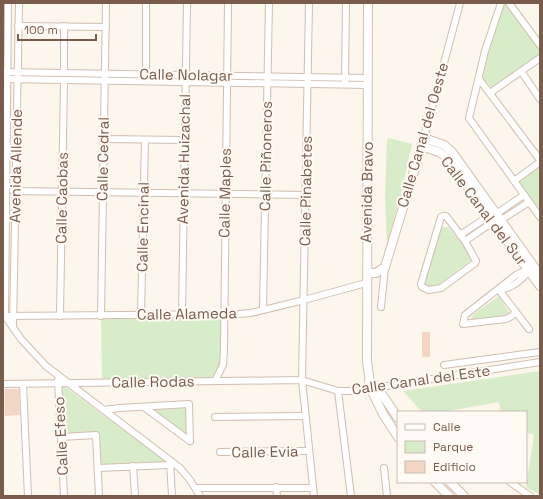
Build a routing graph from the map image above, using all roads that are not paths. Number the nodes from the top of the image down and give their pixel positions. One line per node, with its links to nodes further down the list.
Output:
1 (8, 3): 20 (street, Avenida Allende)
2 (19, 3): 14 (street, Avenida Allende)
3 (106, 3): 16 (street, Calle Cedral)
4 (146, 3): 24 (street)
5 (187, 3): 25 (street, Avenida Huizachal)
6 (228, 3): 26 (street, Calle Maples)
7 (269, 3): 27 (street, Calle Piñoneros)
8 (309, 3): 28 (street, Calle Pinabetes)
9 (346, 3): 29 (street)
10 (368, 3): 35 (main road, Avenida Bravo)
11 (460, 3): 46 (street, Calle Canal del Oeste)
12 (501, 3): 30 (street)
13 (509, 3): 17 (street)
14 (18, 26): 15 (street); 21 (street, Avenida Allende)
15 (64, 26): 16 (street); 22 (street)
16 (106, 27): 23 (street, Calle Cedral)
17 (540, 44)
18 (540, 58): 19 (street)
19 (521, 71): 41 (street); 42 (street)
20 (5, 72): 21 (street, Calle Nolagar); 31 (street, Avenida Allende)
21 (18, 72): 22 (street, Calle Nolagar); 32 (street, Avenida Allende)
22 (64, 73): 23 (street, Calle Nolagar)
23 (105, 74): 24 (street, Calle Nolagar); 34 (street, Calle Cedral)
24 (146, 74): 25 (street, Calle Nolagar)
25 (186, 75): 26 (street, Calle Nolagar); 36 (street, Avenida Huizachal)
26 (227, 76): 27 (street, Calle Nolagar); 37 (street, Calle Maples)
27 (267, 76): 28 (street, Calle Nolagar); 38 (street, Calle Piñoneros)
28 (308, 77): 29 (street, Calle Nolagar); 39 (street, Calle Pinabetes)
29 (345, 77): 35 (street, Calle Nolagar); 40 (street)
30 (479, 78): 41 (street); 48 (street)
31 (5, 79): 32 (street, Calle Nolagar); 49 (street, Avenida Allende)
32 (18, 79): 33 (street, Calle Nolagar); 50 (street, Avenida Allende)
33 (64, 80): 34 (street, Calle Nolagar); 51 (street, Calle Caobas)
34 (105, 81): 36 (street, Calle Nolagar); 43 (street, Calle Cedral)
35 (368, 81): 40 (street, Calle Nolagar); 66 (main road, Avenida Bravo)
36 (185, 82): 37 (street, Calle Nolagar); 45 (street, Avenida Huizachal)
37 (227, 83): 38 (street, Calle Nolagar); 55 (street, Calle Maples)
38 (267, 83): 39 (street, Calle Nolagar); 56 (street, Calle Piñoneros)
39 (308, 84): 40 (street, Calle Nolagar); 57 (street, Calle Pinabetes)
40 (345, 85)
41 (490, 93): 47 (street)
42 (540, 99)
43 (104, 139): 44 (street); 52 (street, Calle Cedral)
44 (145, 140): 45 (street); 53 (street, Calle Encinal)
45 (184, 140): 54 (street, Avenida Huizachal)
46 (423, 142): 61 (main road, Calle Canal del Sur); 64 (main road, Calle Canal del Oeste)
47 (540, 161): 48 (street)
48 (514, 181): 58 (street)
49 (6, 190): 50 (street); 78 (street, Avenida Allende)
50 (16, 191): 51 (street); 79 (street, Avenida Allende)
51 (62, 191): 52 (street); 80 (street, Calle Caobas)
52 (103, 192): 53 (street); 81 (street, Calle Cedral)
53 (144, 192): 54 (street); 76 (street, Calle Encinal)
54 (184, 193): 55 (street); 77 (street, Avenida Huizachal)
55 (225, 194): 56 (street); 75 (street, Calle Maples)
56 (265, 194): 57 (street); 73 (street, Calle Piñoneros)
57 (306, 195): 71 (street, Calle Pinabetes)
58 (524, 195): 59 (street); 61 (street)
59 (530, 202): 60 (street); 61 (street)
60 (540, 217)
61 (495, 218): 62 (street); 63 (street); 65 (main road, Calle Canal del Sur)
62 (460, 235): 63 (street); 63 (street)
63 (465, 241)
64 (385, 267): 66 (main road); 72 (street, Calle Canal del Oeste)
65 (531, 269): 67 (main road, Calle Canal del Sur); 69 (main road, Calle Canal del Sur); 70 (street)
66 (367, 272): 68 (main road, Avenida Bravo)
67 (540, 275)
68 (366, 283): 71 (street, Calle Alameda); 94 (main road, Avenida Bravo)
69 (540, 286)
70 (499, 290): 74 (street); 74 (street)
71 (304, 300): 73 (street, Calle Alameda); 88 (street, Calle Pinabetes)
72 (381, 306)
73 (263, 310): 75 (street, Calle Alameda)
74 (516, 312): 83 (street)
75 (223, 314): 77 (street, Calle Alameda); 89 (street, Calle Maples)
76 (141, 315): 77 (street, Calle Alameda); 81 (street, Calle Alameda)
77 (182, 315)
78 (4, 316): 79 (street, Calle Alameda); 82 (street)
79 (14, 316): 80 (street, Calle Alameda); 82 (street, Avenida Allende)
80 (60, 316): 81 (street, Calle Alameda)
81 (101, 316)
82 (13, 328): 87 (street)
83 (529, 329)
84 (540, 352): 86 (street, Calle Canal del Este)
85 (540, 362): 94 (street, Calle Canal del Este)
86 (444, 365)
87 (58, 376): 92 (street, Calle Efeso); 93 (street)
88 (302, 380): 89 (street, Calle Rodas); 95 (street, Calle Canal del Este); 98 (street, Calle Pinabetes)
89 (216, 381): 93 (street, Calle Rodas)
90 (3, 384): 91 (street, Calle Rodas)
91 (23, 384): 92 (street, Calle Rodas); 115 (street)
92 (58, 384): 93 (street, Calle Rodas); 102 (street, Calle Efeso)
93 (69, 384): 97 (street)
94 (372, 386): 95 (street, Calle Canal del Este); 100 (main road, Avenida Bravo); 101 (main road, Avenida Bravo)
95 (338, 391): 123 (street)
96 (144, 407): 96 (street); 97 (street)
97 (104, 410): 105 (street)
98 (305, 416): 99 (street); 103 (street, Calle Pinabetes)
99 (215, 417)
100 (397, 417)
101 (397, 435)
102 (61, 437): 107 (street); 116 (street, Calle Efeso)
103 (309, 451): 104 (street, Calle Evia); 114 (street, Calle Pinabetes)
104 (220, 452)
105 (170, 463): 106 (street); 113 (street); 119 (street)
106 (133, 466): 107 (street); 118 (street)
107 (98, 468): 117 (street)
108 (384, 468): 124 (street)
109 (436, 483): 125 (main road)
110 (451, 483): 126 (main road)
111 (511, 483): 127 (street)
112 (276, 487): 113 (street); 114 (street); 121 (street)
113 (196, 488): 120 (street)
114 (313, 488): 122 (street, Calle Pinabetes)
115 (28, 496)
116 (64, 496)
117 (99, 496)
118 (135, 496)
119 (172, 496)
120 (200, 496)
121 (277, 496)
122 (314, 496)
123 (351, 496)
124 (387, 496)
125 (448, 496)
126 (464, 496)
127 (530, 496)

